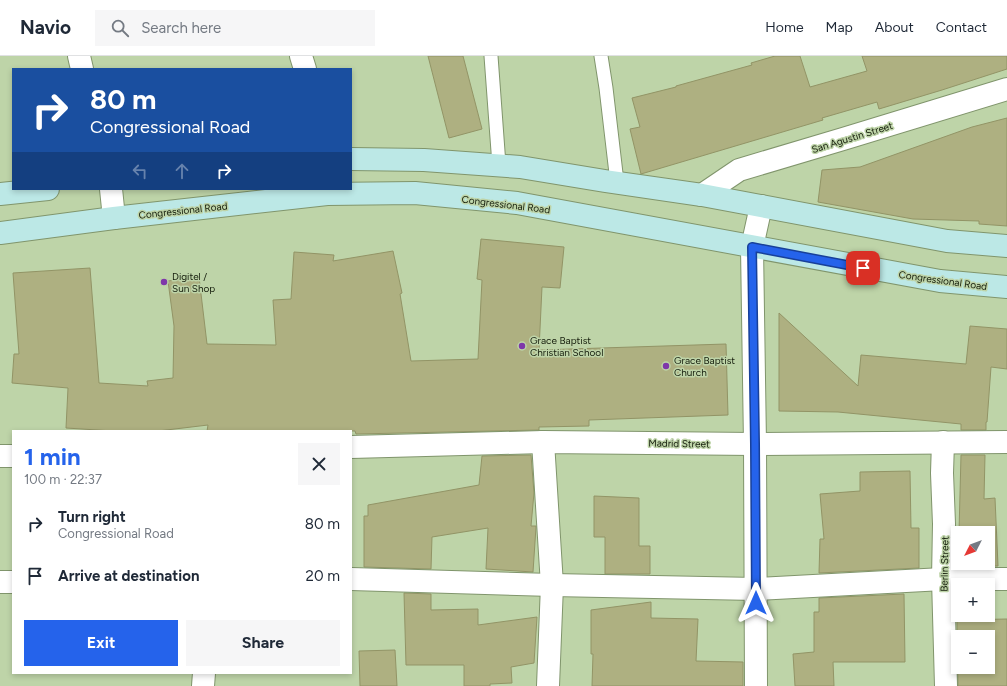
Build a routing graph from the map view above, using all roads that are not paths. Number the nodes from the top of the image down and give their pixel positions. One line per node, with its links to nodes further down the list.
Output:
1 (79, 56): 5 (street)
2 (302, 56): 6 (street)
3 (491, 56): 9 (lane)
4 (601, 56): 10 (lane)
5 (82, 68)
6 (305, 68)
7 (1007, 89): 14 (street, San Agustin Street)
8 (352, 159): 9 (main road)
9 (499, 165): 10 (main road)
10 (618, 182): 14 (main road)
11 (38, 190): 13 (main road)
12 (110, 190): 16 (street)
13 (0, 194)
14 (702, 195): 15 (main road)
15 (761, 206): 18 (main road); 19 (street)
16 (114, 218): 17 (main road, Congressional Road); 19 (main road, Congressional Road)
17 (0, 233)
18 (1007, 246)
19 (752, 247): 20 (main road, Congressional Road); 24 (street)
20 (1007, 288)
21 (543, 442): 24 (street, Madrid Street); 25 (street, Madrid Street); 33 (street)
22 (943, 442): 23 (street, Madrid Street); 24 (street, Madrid Street); 29 (street, Berlin Street)
23 (1007, 442)
24 (755, 444): 34 (street)
25 (352, 447)
26 (0, 456): 27 (street)
27 (12, 456)
28 (352, 579): 33 (street)
29 (943, 579): 30 (street); 34 (street); 39 (street, Berlin Street)
30 (1007, 579)
31 (0, 582): 32 (street)
32 (12, 582)
33 (552, 585): 34 (street); 37 (street)
34 (756, 589): 38 (street)
35 (204, 674): 36 (street)
36 (203, 686)
37 (548, 686)
38 (756, 686)
39 (946, 686)

